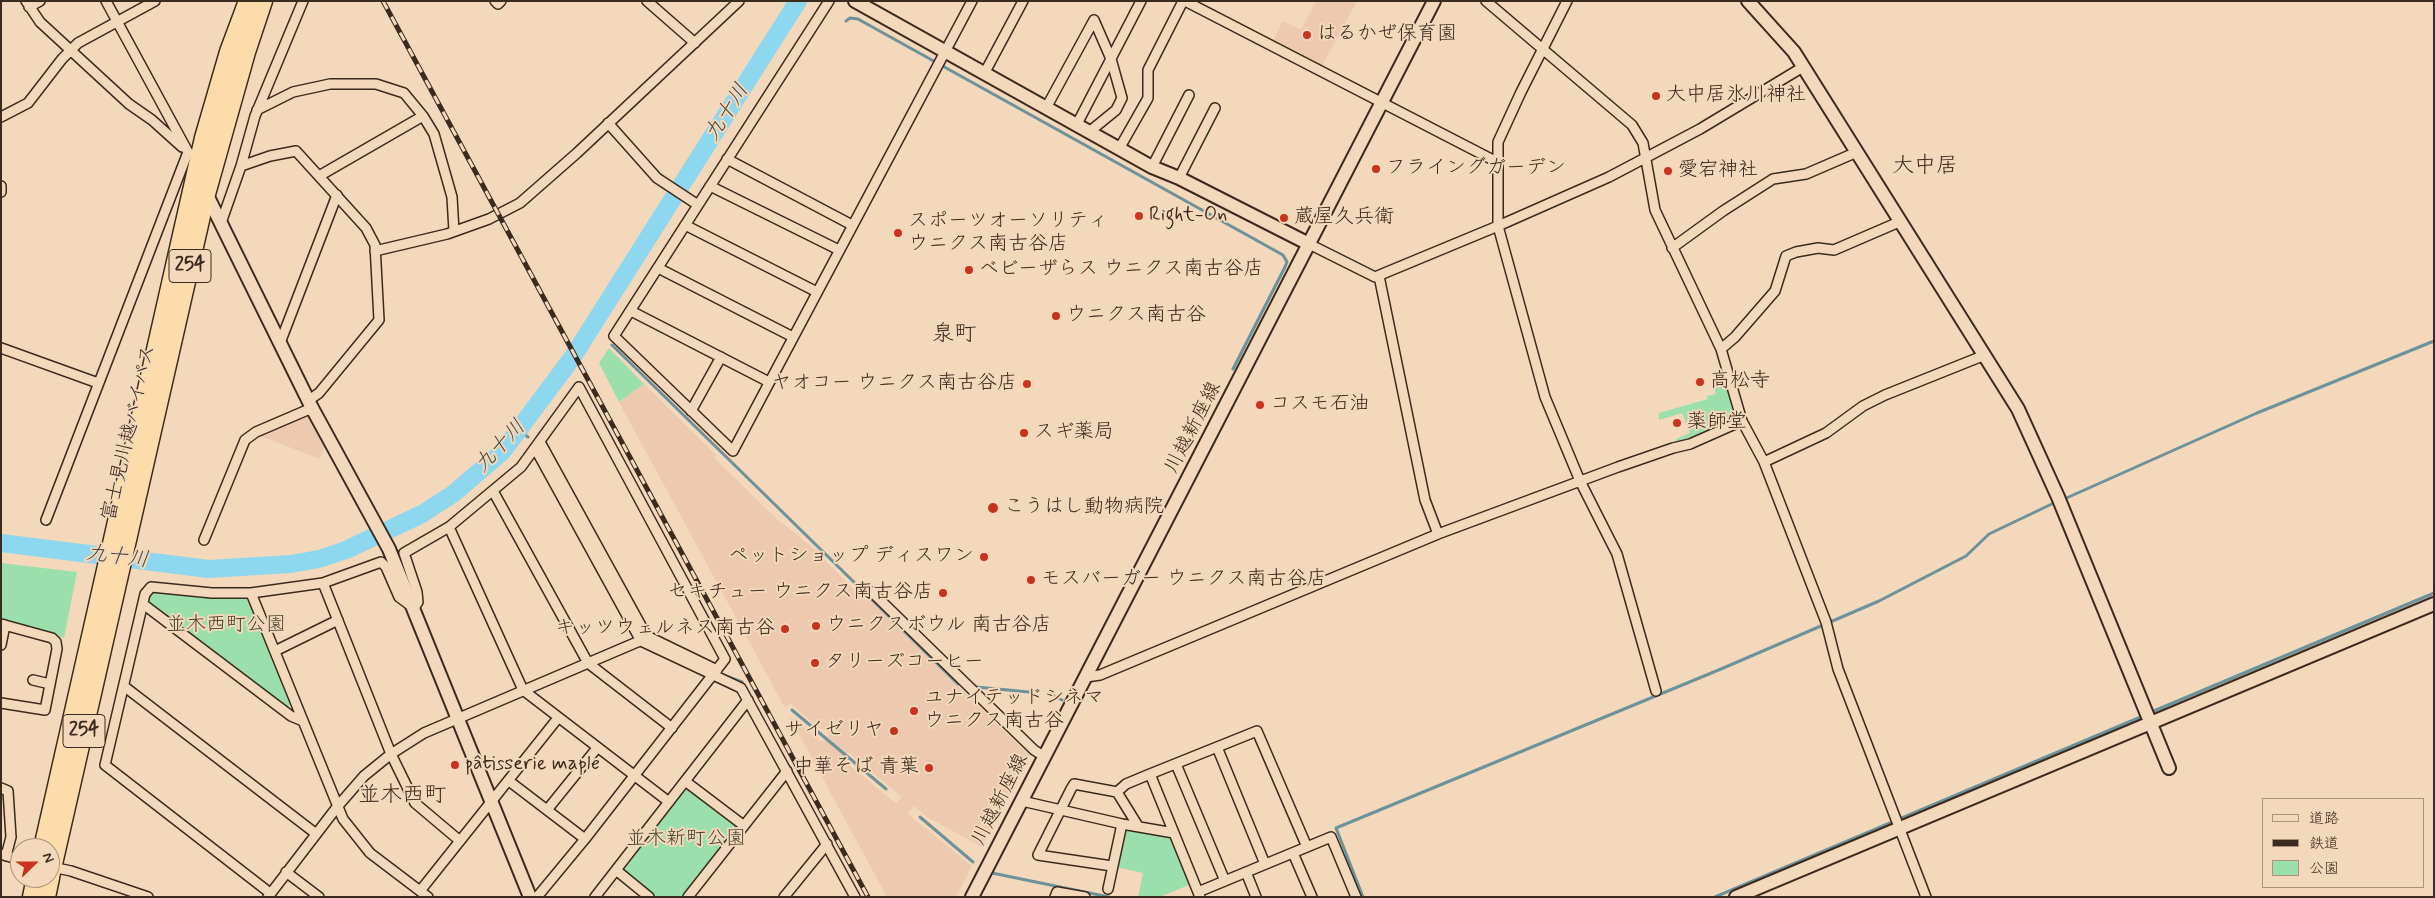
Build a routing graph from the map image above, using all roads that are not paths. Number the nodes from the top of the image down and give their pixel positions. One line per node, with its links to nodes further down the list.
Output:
1 (40, 1): 21 (street)
2 (106, 1): 22 (street)
3 (154, 1): 22 (street)
4 (248, 1): 48 (highway, 富士見川越バイパス / 254)
5 (262, 1): 54 (highway, 富士見川越バイパス / 254)
6 (303, 1): 34 (street)
7 (495, 1): 8 (street)
8 (501, 1)
9 (647, 1): 23 (street)
10 (739, 1): 23 (street)
11 (829, 1): 44 (street)
12 (855, 1): 26 (street)
13 (972, 1): 26 (street)
14 (1023, 1): 29 (street)
15 (1141, 1): 27 (street)
16 (1184, 1): 31 (street); 40 (street)
17 (1434, 1): 31 (street, 川越新座線)
18 (1486, 1): 24 (street)
19 (1568, 1): 24 (street)
20 (1748, 1): 28 (street)
21 (27, 4): 25 (street)
22 (116, 22): 25 (street); 41 (street)
23 (695, 43): 37 (street)
24 (1544, 48): 43 (street); 45 (street)
25 (71, 50): 36 (street); 41 (street)
26 (944, 51): 29 (street); 60 (street)
27 (1111, 59): 32 (street); 38 (street); 39 (street)
28 (1803, 67): 42 (street); 43 (street)
29 (984, 74): 32 (street)
30 (1189, 95): 47 (street)
31 (1381, 103): 45 (street); 63 (street, 川越新座線)
32 (1046, 108): 38 (street)
33 (1215, 108): 50 (street)
34 (257, 110): 35 (street); 46 (street)
35 (423, 116): 49 (street); 62 (street)
36 (1, 117)
37 (608, 123): 56 (street); 62 (street)
38 (1076, 126): 39 (street)
39 (1089, 132): 40 (street)
40 (1119, 149): 47 (street)
41 (188, 152): 48 (street); 78 (street)
42 (1857, 152): 57 (street); 64 (street)
43 (1644, 156): 61 (street); 64 (street)
44 (728, 159): 52 (street); 60 (street)
45 (1497, 162): 61 (street)
46 (241, 166): 49 (street); 58 (street)
47 (1152, 167): 50 (street)
48 (197, 173): 54 (street); 88 (highway, 富士見川越バイパス / 254)
49 (319, 176): 55 (street)
50 (1179, 178): 63 (street)
51 (1, 186): 53 (street)
52 (710, 186): 56 (street); 65 (street)
53 (1, 192)
54 (206, 194): 58 (street); 88 (highway, 富士見川越バイパス / 254)
55 (336, 195): 66 (street); 72 (street)
56 (698, 205): 59 (street)
57 (1900, 222): 74 (street); 75 (street)
58 (221, 223): 72 (street)
59 (685, 225): 67 (street); 69 (street)
60 (852, 225): 65 (street)
61 (1498, 226): 68 (street); 84 (street)
62 (454, 231): 66 (street)
63 (1309, 244): 68 (street); 105 (street, 川越新座線)
64 (1672, 248): 74 (street)
65 (839, 250): 69 (street)
66 (376, 251): 79 (street)
67 (658, 268): 70 (street); 71 (street)
68 (1379, 276): 89 (street)
69 (817, 292): 71 (street)
70 (631, 311): 76 (street); 80 (street)
71 (793, 336): 77 (street)
72 (280, 342): 79 (street)
73 (1, 348): 78 (street)
74 (1721, 349): 81 (street)
75 (1986, 355): 83 (street); 116 (street)
76 (720, 357): 77 (street); 80 (street)
77 (769, 382): 80 (street)
78 (98, 384): 86 (street)
79 (311, 404): 90 (street); 97 (street)
80 (691, 411)
81 (1742, 421): 83 (street); 84 (street)
82 (537, 445): 85 (street); 100 (street); 104 (street)
83 (1764, 462): 140 (street)
84 (1580, 481): 89 (street); 110 (street)
85 (493, 491): 87 (street); 103 (street)
86 (46, 520)
87 (449, 527): 97 (street); 109 (street)
88 (122, 534): 91 (highway, 富士見川越バイパス / 254)
89 (1438, 534): 105 (street)
90 (204, 540)
91 (111, 583): 143 (highway, 富士見川越バイパス / 254); 144 (highway, 富士見川越バイパス / 254)
92 (323, 583): 94 (street); 97 (street); 98 (street)
93 (872, 592): 121 (street)
94 (251, 593): 95 (street); 102 (street)
95 (144, 604): 108 (street); 115 (street)
96 (2434, 604): 116 (street)
97 (414, 608): 114 (street)
98 (338, 620): 102 (street); 120 (street)
99 (3, 625): 101 (street); 107 (street)
100 (645, 639): 103 (street); 104 (street)
101 (1, 645)
102 (275, 651): 115 (street)
103 (588, 663): 109 (street); 117 (street)
104 (715, 673): 111 (street); 117 (street)
105 (1086, 677): 121 (street, 川越新座線)
106 (33, 680): 107 (street)
107 (50, 684): 112 (street)
108 (125, 687): 142 (street); 161 (street)
109 (523, 690): 113 (street); 114 (street)
110 (1656, 691)
111 (748, 700): 124 (street); 128 (street)
112 (1, 703)
113 (558, 718): 119 (street); 127 (street)
114 (458, 719): 120 (street); 131 (street)
115 (303, 721): 134 (street)
116 (2152, 722): 123 (street); 140 (street)
117 (672, 728): 126 (street)
118 (1218, 747): 122 (street); 148 (street); 151 (street)
119 (597, 748): 126 (street); 135 (street)
120 (391, 754): 134 (street); 146 (street)
121 (1045, 757): 132 (street, 川越新座線)
122 (1176, 764): 125 (street); 157 (street)
123 (2170, 768)
124 (787, 771): 138 (street); 147 (street)
125 (1150, 774): 130 (street); 141 (street)
126 (635, 776): 133 (street); 145 (street)
127 (509, 781): 131 (street); 135 (street)
128 (686, 781): 133 (street); 138 (street)
129 (1, 788): 150 (street)
130 (1118, 792): 136 (street); 139 (street)
131 (491, 801): 146 (street); 165 (street)
132 (1022, 801): 136 (street); 171 (street, 川越新座線)
133 (668, 802): 153 (street)
134 (337, 807): 142 (street); 159 (street)
135 (547, 810): 145 (street)
136 (1060, 810): 137 (street); 152 (street)
137 (1122, 824): 139 (street); 152 (street)
138 (743, 825): 169 (street)
139 (1138, 826): 141 (street)
140 (1900, 829): 177 (street); 178 (street)
141 (1174, 832): 160 (street)
142 (315, 833): 154 (street)
143 (46, 838)
144 (58, 838)
145 (585, 839): 166 (street)
146 (460, 841): 159 (street)
147 (827, 844): 162 (street); 170 (street)
148 (1308, 847): 149 (street); 176 (street)
149 (1293, 853): 151 (street); 175 (street)
150 (4, 855)
151 (1265, 864): 155 (street)
152 (1112, 866): 158 (street)
153 (616, 870): 167 (street); 168 (street)
154 (286, 872): 161 (street); 164 (street)
155 (1246, 872): 157 (street); 174 (street)
156 (60, 873): 163 (street)
157 (1225, 881): 160 (street)
158 (1108, 889)
159 (424, 894)
160 (1199, 894)
161 (269, 895)
162 (788, 895)
163 (148, 897)
164 (319, 897)
165 (530, 897)
166 (537, 897)
167 (595, 897)
168 (649, 897)
169 (688, 897)
170 (855, 897)
171 (972, 897)
172 (1055, 897): 173 (street)
173 (1085, 897)
174 (1256, 897)
175 (1312, 897)
176 (1356, 897)
177 (1736, 897)
178 (1926, 897)

